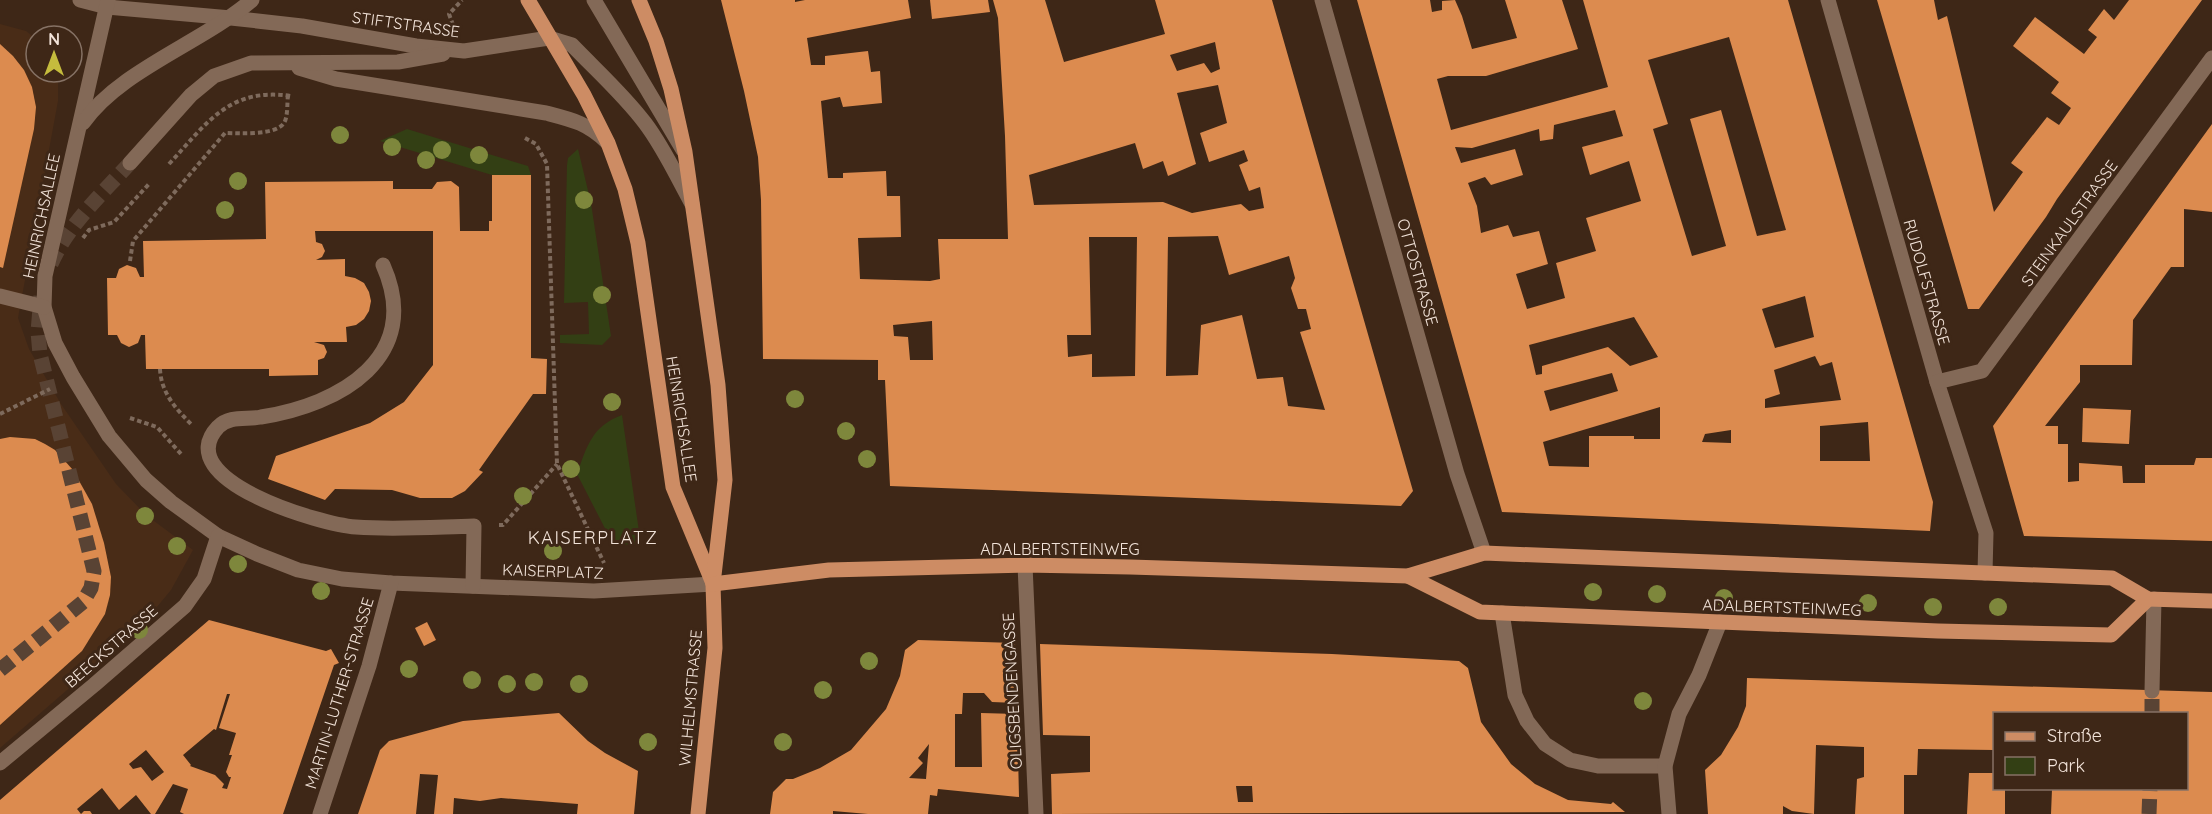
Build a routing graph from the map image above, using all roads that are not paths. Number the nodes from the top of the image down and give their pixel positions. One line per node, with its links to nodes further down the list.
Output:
1 (80, 0): 8 (street, STIFTSTRASSE)
2 (252, 0): 9 (street, HEINRICHSALLEE)
3 (528, 0): 10 (main road, HEINRICHSALLEE)
4 (594, 0): 16 (street, HEINRICHSALLEE)
5 (639, 0): 16 (main road, HEINRICHSALLEE)
6 (1322, 0): 24 (street, OTTOSTRASSE)
7 (1828, 0): 22 (street, RUDOLFSTRASSE)
8 (108, 4): 9 (street, STIFTSTRASSE); 14 (street, HEINRICHSALLEE)
9 (231, 18): 11 (street, STIFTSTRASSE); 14 (street, HEINRICHSALLEE)
10 (549, 38): 11 (street, STIFTSTRASSE); 15 (main road, HEINRICHSALLEE); 18 (street, HEINRICHSALLEE)
11 (464, 51): 13 (street)
12 (2212, 58): 22 (street, STEINKAULSTRASSE)
13 (285, 64): 15 (street); 17 (street)
14 (76, 133): 21 (street, HEINRICHSALLEE)
15 (608, 143): 29 (main road, HEINRICHSALLEE)
16 (685, 152): 18 (main road, HEINRICHSALLEE)
17 (130, 163)
18 (693, 208): 29 (main road, HEINRICHSALLEE)
19 (383, 266): 30 (street)
20 (0, 296): 21 (street)
21 (44, 307): 23 (street, HEINRICHSALLEE)
22 (1937, 382): 26 (street, RUDOLFSTRASSE)
23 (218, 536): 28 (street, KAISERPLATZ); 36 (street, BEECKSTRASSE)
24 (1484, 553): 26 (main road, ADALBERTSTEINWEG); 27 (main road, ADALBERTSTEINWEG)
25 (1024, 565): 27 (main road, ADALBERTSTEINWEG); 29 (main road, ADALBERTSTEINWEG); 40 (street, OLIGSBENDENGASSE)
26 (1985, 573): 31 (main road, ADALBERTSTEINWEG)
27 (1408, 576): 33 (main road, ADALBERTSTEINWEG)
28 (391, 583): 30 (street, KAISERPLATZ); 38 (street, MARTIN-LUTHER-STRASSE)
29 (713, 584): 30 (street, KAISERPLATZ); 39 (main road, WILHELMSTRASSE)
30 (473, 586)
31 (2151, 599): 32 (main road, ADALBERTSTEINWEG); 34 (main road, ADALBERTSTEINWEG); 35 (street)
32 (2212, 601)
33 (1502, 614): 34 (main road, ADALBERTSTEINWEG); 37 (street)
34 (1720, 622): 37 (street)
35 (2152, 691)
36 (0, 764)
37 (1665, 766): 41 (street)
38 (320, 814)
39 (698, 814)
40 (1036, 814)
41 (1669, 814)

